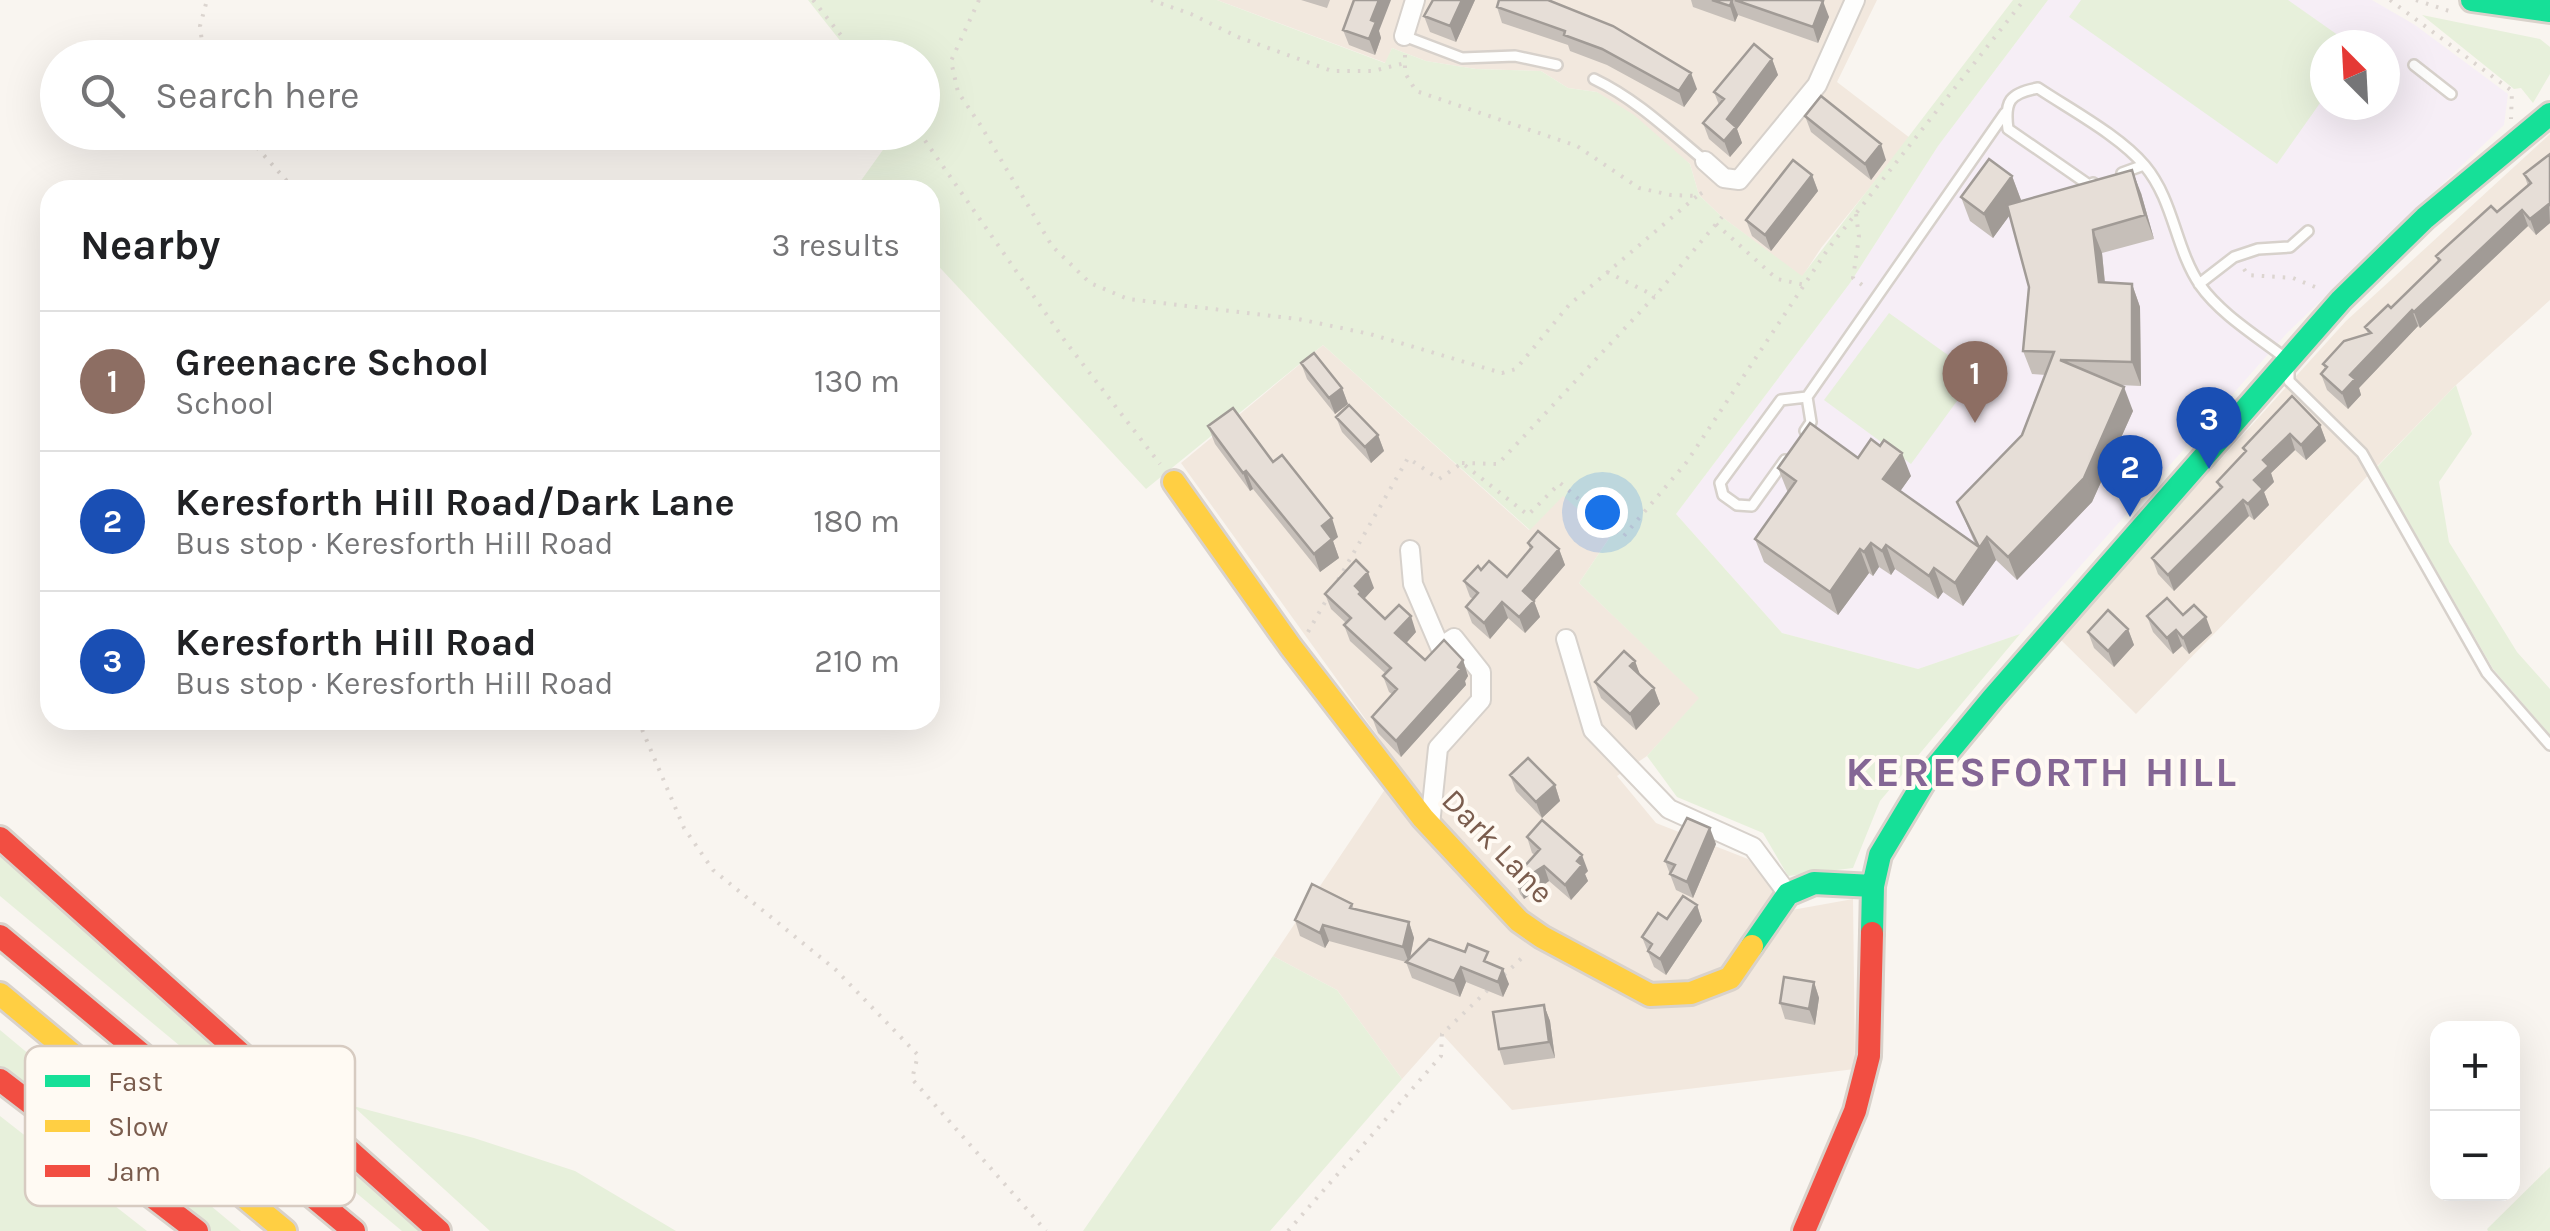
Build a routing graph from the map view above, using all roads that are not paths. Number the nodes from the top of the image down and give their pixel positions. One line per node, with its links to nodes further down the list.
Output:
1 (1415, 0): 5 (street)
2 (2472, 0): 4 (main road)
3 (1853, 1): 12 (street)
4 (2550, 12)
5 (1404, 36): 6 (lane)
6 (1557, 65)
7 (2414, 65): 9 (lane)
8 (1594, 78): 12 (lane)
9 (2451, 94)
10 (2006, 113): 13 (lane); 13 (lane); 17 (lane)
11 (2550, 114): 16 (main road)
12 (1705, 161)
13 (2144, 165): 15 (lane)
14 (2308, 231): 15 (lane)
15 (2199, 284): 16 (lane)
16 (2289, 361): 23 (lane); 26 (main road)
17 (1807, 397): 18 (lane); 19 (lane)
18 (1802, 436)
19 (1792, 450)
20 (1174, 482): 24 (main road, Dark Lane)
21 (1410, 550): 24 (street)
22 (1566, 639): 27 (street)
23 (2550, 745)
24 (1430, 826): 27 (main road, Dark Lane)
25 (0, 838): 32 (main road)
26 (1872, 886): 27 (main road); 43 (main road)
27 (1788, 894)
28 (0, 936): 31 (main road)
29 (0, 994): 30 (main road)
30 (63, 1046)
31 (132, 1046)
32 (232, 1046)
33 (0, 1080): 34 (main road)
34 (25, 1099)
35 (355, 1156): 42 (main road)
36 (164, 1206): 39 (main road)
37 (256, 1206): 40 (main road)
38 (324, 1206): 41 (main road)
39 (197, 1231)
40 (286, 1231)
41 (354, 1231)
42 (439, 1231)
43 (1804, 1231)

